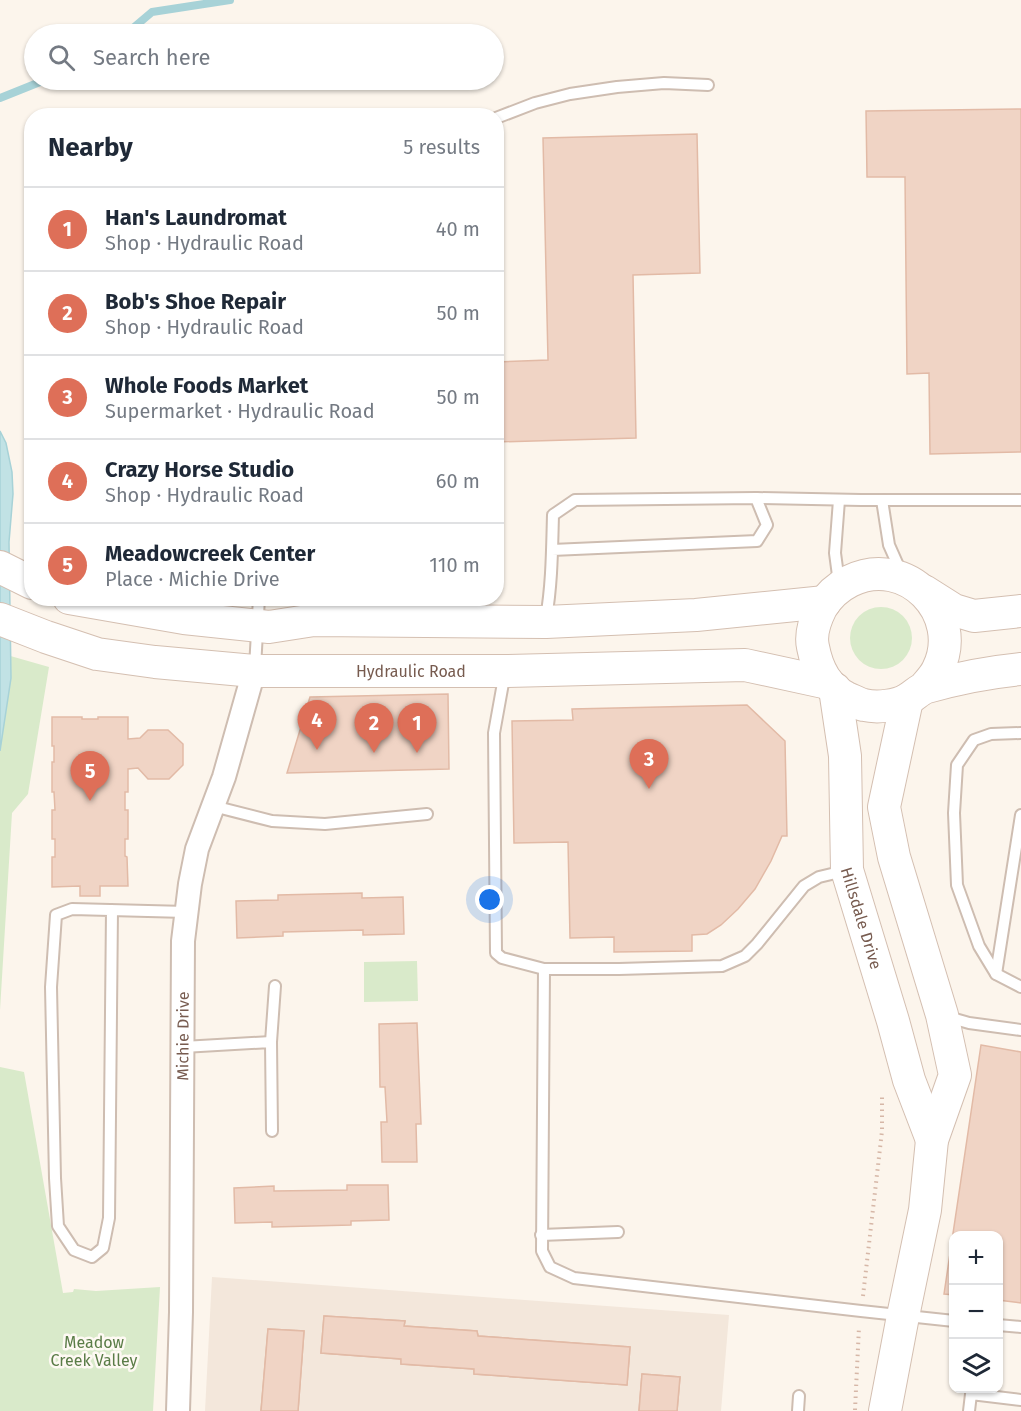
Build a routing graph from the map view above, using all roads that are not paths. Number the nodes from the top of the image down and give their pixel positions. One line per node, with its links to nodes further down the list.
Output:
1 (708, 85): 2 (lane)
2 (504, 115)
3 (756, 498): 4 (lane); 7 (lane); 7 (lane)
4 (839, 500): 5 (lane); 11 (lane)
5 (882, 500): 6 (lane); 10 (lane)
6 (1021, 500)
7 (552, 550): 16 (lane)
8 (0, 567): 9 (main road)
9 (24, 579)
10 (913, 584): 11 (main road); 13 (main road); 21 (main road)
11 (832, 594): 16 (main road); 20 (main road)
12 (115, 606): 14 (main road)
13 (1021, 611)
14 (258, 612): 16 (main road); 18 (lane)
15 (0, 619): 18 (main road, Hydraulic Road)
16 (546, 622)
17 (1021, 669): 21 (main road, Hydraulic Road)
18 (255, 671): 19 (main road, Hydraulic Road); 23 (street, Michie Drive)
19 (506, 671): 20 (main road, Hydraulic Road); 29 (lane)
20 (831, 686): 21 (main road, Hydraulic Road); 26 (main road, Hillsdale Drive)
21 (916, 694): 33 (main road, Hillsdale Drive)
22 (1021, 733): 30 (lane)
23 (213, 806): 24 (lane); 28 (street, Michie Drive)
24 (427, 814)
25 (1021, 815): 30 (lane)
26 (847, 870): 29 (lane); 38 (main road, Hillsdale Drive)
27 (112, 910): 27 (lane); 28 (lane)
28 (186, 912): 36 (street, Michie Drive)
29 (544, 969): 40 (lane)
30 (996, 974): 32 (lane)
31 (274, 986): 35 (lane)
32 (1021, 987)
33 (942, 1015): 34 (lane); 38 (main road, Hillsdale Drive)
34 (1021, 1030)
35 (271, 1042): 36 (lane); 37 (lane)
36 (183, 1047): 47 (street, Michie Drive)
37 (272, 1131)
38 (932, 1140): 41 (main road, Hillsdale Drive)
39 (618, 1232): 40 (lane)
40 (542, 1235): 41 (lane)
41 (903, 1316): 42 (lane); 49 (main road, Hillsdale Drive)
42 (949, 1321)
43 (1003, 1325): 44 (lane)
44 (1021, 1327)
45 (799, 1396): 48 (lane)
46 (1021, 1400): 50 (lane)
47 (178, 1411)
48 (798, 1411)
49 (885, 1411)
50 (969, 1411)

